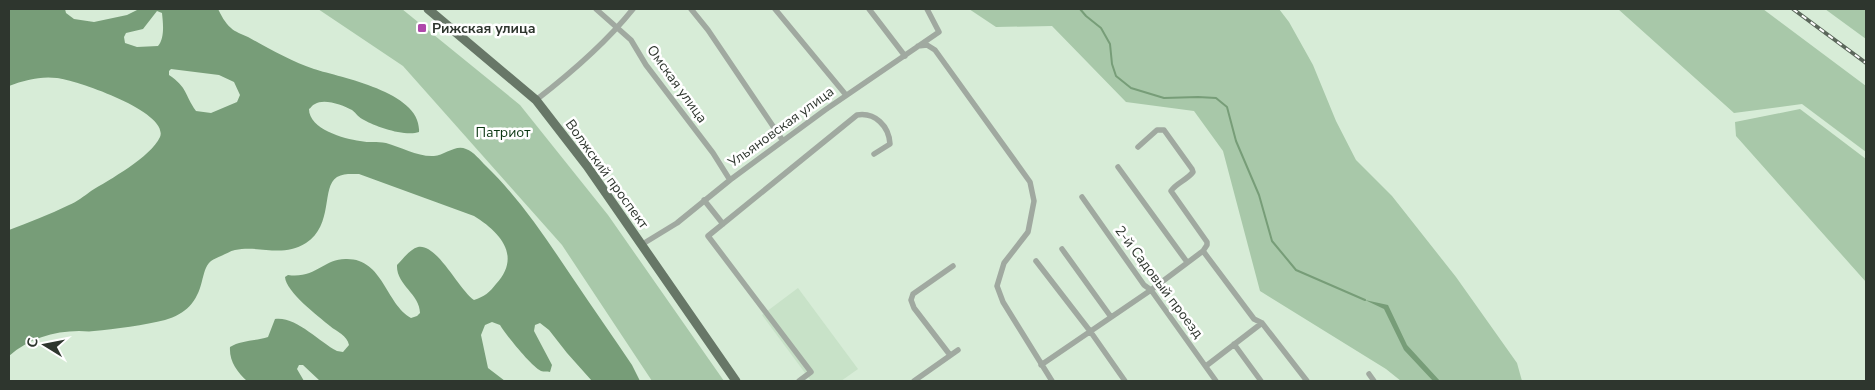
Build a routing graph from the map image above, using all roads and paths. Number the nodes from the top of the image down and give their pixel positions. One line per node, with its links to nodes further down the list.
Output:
1 (596, 9): 8 (street, Омская улица)
2 (633, 9): 8 (street)
3 (690, 9): 13 (street)
4 (776, 9): 11 (street)
5 (869, 9): 10 (street)
6 (927, 9): 9 (street, Ульяновская улица)
7 (433, 10): 12 (main road, Волжский проспект)
8 (618, 28): 12 (street); 17 (street, Омская улица)
9 (918, 46): 10 (street, Ульяновская улица); 34 (street)
10 (904, 56): 11 (street, Ульяновская улица)
11 (846, 95): 13 (street, Ульяновская улица)
12 (536, 100): 21 (main road, Волжский проспект)
13 (783, 141): 17 (street, Ульяновская улица)
14 (1138, 147): 23 (street)
15 (874, 154): 20 (street)
16 (1118, 167): 25 (street)
17 (730, 180): 19 (street, Ульяновская улица)
18 (1082, 197): 27 (street, 2-й Садовый проезд)
19 (704, 200): 20 (street); 21 (street, Ульяновская улица)
20 (723, 224): 38 (street)
21 (641, 245): 37 (main road, Волжский проспект)
22 (1062, 249): 28 (street)
23 (1203, 251): 25 (street); 29 (street)
24 (1036, 260): 30 (street)
25 (1187, 262): 27 (street)
26 (953, 266): 33 (street)
27 (1151, 290): 28 (street); 35 (street, 2-й Садовый проезд)
28 (1110, 317): 30 (street)
29 (1262, 323): 31 (street); 44 (street)
30 (1090, 330): 34 (street); 41 (street)
31 (1234, 344): 35 (street); 43 (street)
32 (958, 350): 33 (street)
33 (950, 355): 39 (street)
34 (1041, 365): 40 (street)
35 (1206, 366): 42 (street, 2-й Садовый проезд)
36 (1369, 374): 45 (street)
37 (736, 381)
38 (799, 381)
39 (914, 381)
40 (1052, 381)
41 (1125, 381)
42 (1216, 381)
43 (1261, 381)
44 (1307, 381)
45 (1374, 381)

